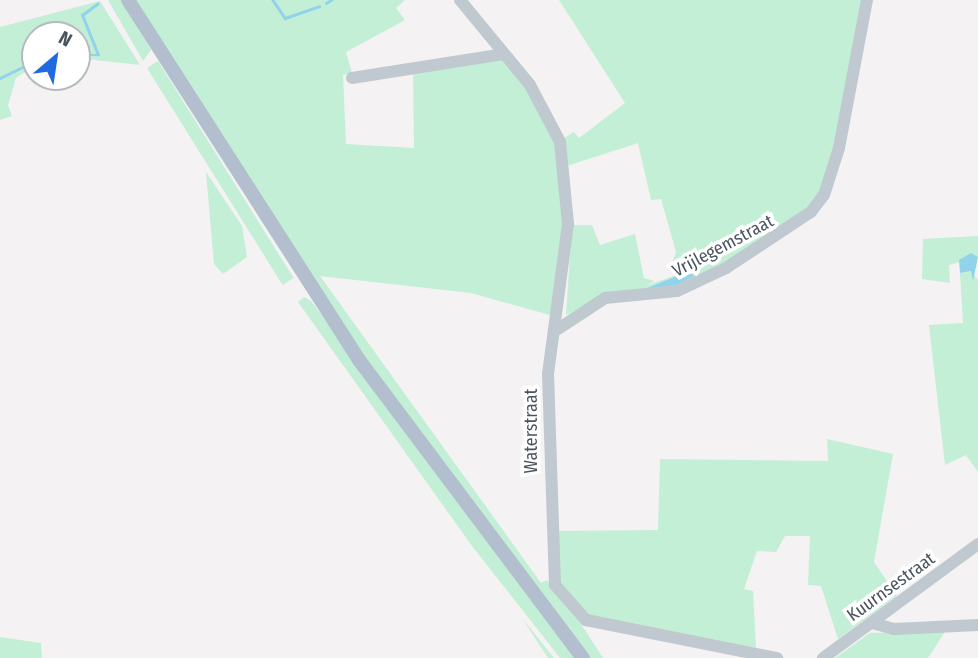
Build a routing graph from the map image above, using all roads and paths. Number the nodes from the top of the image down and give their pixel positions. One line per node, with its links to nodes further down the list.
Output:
1 (128, 0): 10 (main road)
2 (460, 0): 4 (street, Waterstraat)
3 (867, 0): 6 (street, Vrijlegemstraat)
4 (503, 54): 5 (street); 6 (street, Waterstraat)
5 (352, 78)
6 (558, 329): 11 (street, Waterstraat)
7 (978, 544): 8 (street, Kuurnsestraat)
8 (872, 623): 9 (street); 12 (street, Kuurnsestraat)
9 (978, 625)
10 (583, 658)
11 (777, 658)
12 (823, 658)

